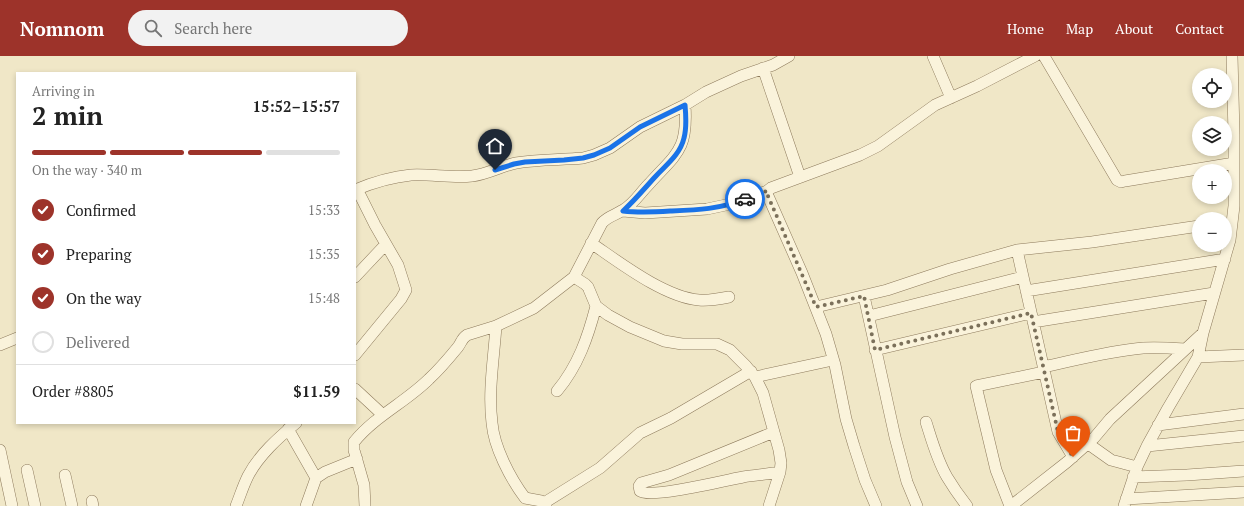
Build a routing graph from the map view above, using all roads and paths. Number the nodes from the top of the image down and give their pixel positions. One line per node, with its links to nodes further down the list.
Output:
1 (789, 56): 6 (street)
2 (933, 56): 7 (street)
3 (1035, 56): 7 (street)
4 (1044, 56): 10 (street)
5 (1232, 56): 9 (street)
6 (762, 68): 8 (street); 12 (street)
7 (951, 98): 12 (street)
8 (685, 105): 13 (street); 15 (street)
9 (1239, 134): 10 (street)
10 (1234, 163): 11 (street)
11 (1239, 176): 16 (street)
12 (800, 177): 14 (street)
13 (356, 189): 19 (street)
14 (767, 191): 15 (street); 31 (street)
15 (623, 211): 18 (street)
16 (1231, 212)
17 (1192, 227): 20 (street)
18 (591, 243): 24 (street); 29 (street)
19 (386, 244): 23 (street); 40 (street)
20 (1018, 250): 25 (street); 28 (street)
21 (1227, 252): 22 (street)
22 (1225, 259): 26 (street); 27 (street)
23 (356, 276)
24 (574, 277): 30 (street); 34 (street)
25 (1023, 277): 26 (street); 32 (street)
26 (1026, 291): 33 (street)
27 (1214, 293): 33 (street); 35 (street)
28 (864, 296): 31 (street); 32 (street)
29 (729, 297)
30 (596, 306): 45 (street); 47 (street)
31 (816, 307): 43 (street)
32 (869, 316): 39 (street)
33 (1032, 318): 39 (street); 44 (street)
34 (496, 326): 49 (street); 68 (street)
35 (1203, 333): 38 (street); 42 (street)
36 (16, 338): 37 (street)
37 (0, 345)
38 (1185, 349): 44 (street); 55 (street)
39 (875, 350): 77 (street)
40 (356, 354)
41 (1244, 355): 42 (street)
42 (1198, 357): 51 (street)
43 (833, 360): 45 (street); 76 (street)
44 (1044, 370): 58 (street); 79 (street)
45 (753, 374): 53 (street); 68 (street)
46 (356, 390): 49 (street)
47 (557, 391)
48 (1244, 414): 51 (street)
49 (383, 415): 59 (street)
50 (926, 422): 78 (street)
51 (1158, 425): 56 (street)
52 (292, 426): 65 (street); 72 (street)
53 (774, 432): 62 (street); 62 (street)
54 (1244, 436): 56 (street)
55 (1087, 443): 58 (street); 63 (street)
56 (1146, 446): 63 (street)
57 (0, 450): 69 (street)
58 (1073, 457): 79 (street)
59 (357, 459): 65 (street); 74 (street)
60 (27, 470): 70 (street)
61 (1244, 471): 63 (street)
62 (780, 472): 75 (street)
63 (1135, 472): 67 (street)
64 (65, 475): 71 (street)
65 (316, 478): 73 (street)
66 (1244, 492): 67 (street)
67 (1125, 503)
68 (545, 504)
69 (12, 506)
70 (35, 506)
71 (72, 506)
72 (236, 506)
73 (306, 506)
74 (365, 506)
75 (769, 506)
76 (876, 506)
77 (917, 506)
78 (967, 506)
79 (1010, 506)

